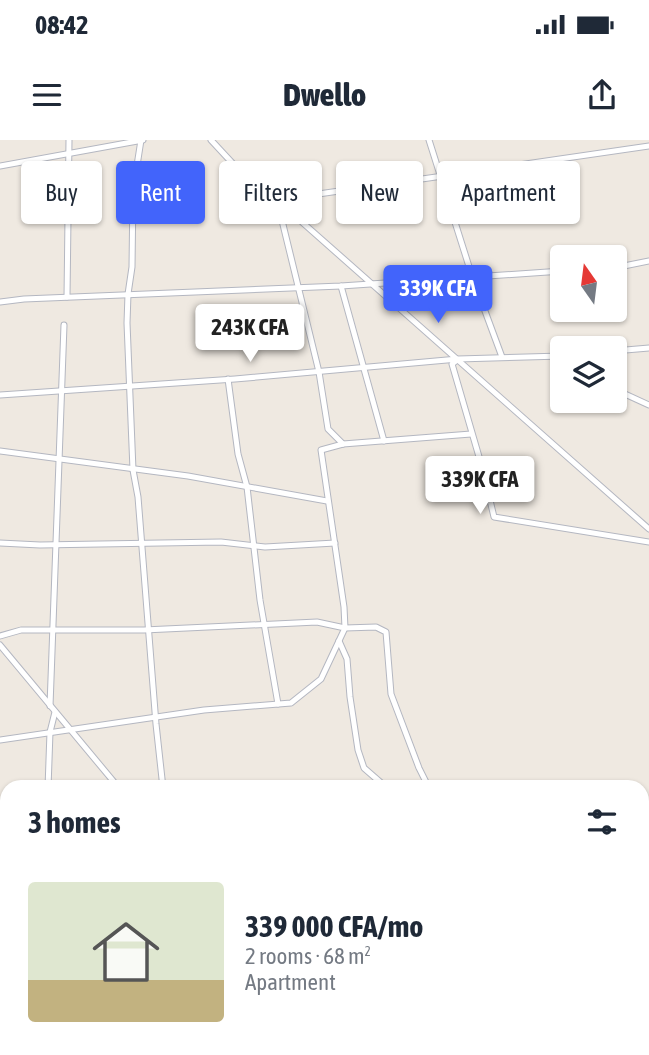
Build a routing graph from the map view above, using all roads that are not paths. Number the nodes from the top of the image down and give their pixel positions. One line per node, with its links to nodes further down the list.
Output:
1 (69, 140): 6 (street)
2 (142, 140): 6 (street); 23 (street)
3 (211, 140): 7 (street)
4 (429, 140): 9 (street)
5 (649, 146): 8 (street)
6 (69, 152): 10 (street); 24 (street)
7 (230, 161)
8 (538, 161)
9 (437, 163)
10 (0, 166)
11 (437, 175): 12 (street)
12 (322, 193)
13 (283, 224): 22 (street)
14 (304, 224): 20 (street)
15 (456, 224): 19 (street)
16 (649, 261): 17 (street)
17 (627, 265)
18 (550, 272): 19 (street)
19 (472, 276): 20 (street); 29 (street)
20 (372, 284): 21 (street); 31 (street)
21 (341, 286): 22 (street); 32 (street)
22 (298, 287): 23 (street); 33 (street)
23 (128, 294): 24 (street); 35 (street)
24 (67, 297): 25 (street)
25 (0, 302)
26 (64, 325): 36 (street)
27 (649, 348): 28 (street)
28 (627, 350)
29 (502, 356): 30 (street); 31 (street)
30 (550, 356)
31 (458, 359): 32 (street); 40 (street); 48 (street)
32 (365, 368): 33 (street); 41 (street)
33 (319, 372): 34 (street); 42 (street)
34 (228, 379): 35 (street); 46 (street)
35 (130, 386): 36 (street); 45 (street)
36 (62, 390): 38 (street); 44 (street)
37 (627, 394): 39 (street)
38 (0, 395)
39 (649, 405)
40 (471, 434): 41 (street); 49 (street)
41 (384, 441): 42 (street)
42 (343, 444): 47 (street)
43 (0, 451): 44 (street)
44 (58, 458): 45 (street); 53 (street)
45 (133, 470): 46 (street); 52 (street)
46 (247, 486): 47 (street); 54 (street)
47 (327, 501): 51 (street)
48 (649, 528)
49 (649, 542)
50 (0, 543): 53 (street)
51 (335, 543): 54 (street); 56 (street)
52 (142, 544): 53 (street); 54 (street); 57 (street)
53 (56, 545): 58 (street)
54 (252, 545): 55 (street)
55 (264, 626): 56 (street); 57 (street); 62 (street)
56 (345, 628): 60 (street); 73 (street)
57 (148, 629): 58 (street); 65 (street)
58 (53, 630): 59 (street); 63 (street)
59 (0, 636)
60 (339, 641): 62 (street); 72 (street)
61 (0, 645): 63 (street)
62 (278, 704): 65 (street)
63 (50, 706): 64 (street)
64 (55, 712): 66 (street); 67 (street)
65 (155, 717): 66 (street); 71 (street)
66 (70, 730): 67 (street); 70 (street)
67 (50, 732): 68 (street); 69 (street)
68 (0, 740)
69 (48, 780)
70 (112, 780)
71 (162, 780)
72 (378, 780)
73 (425, 780)

